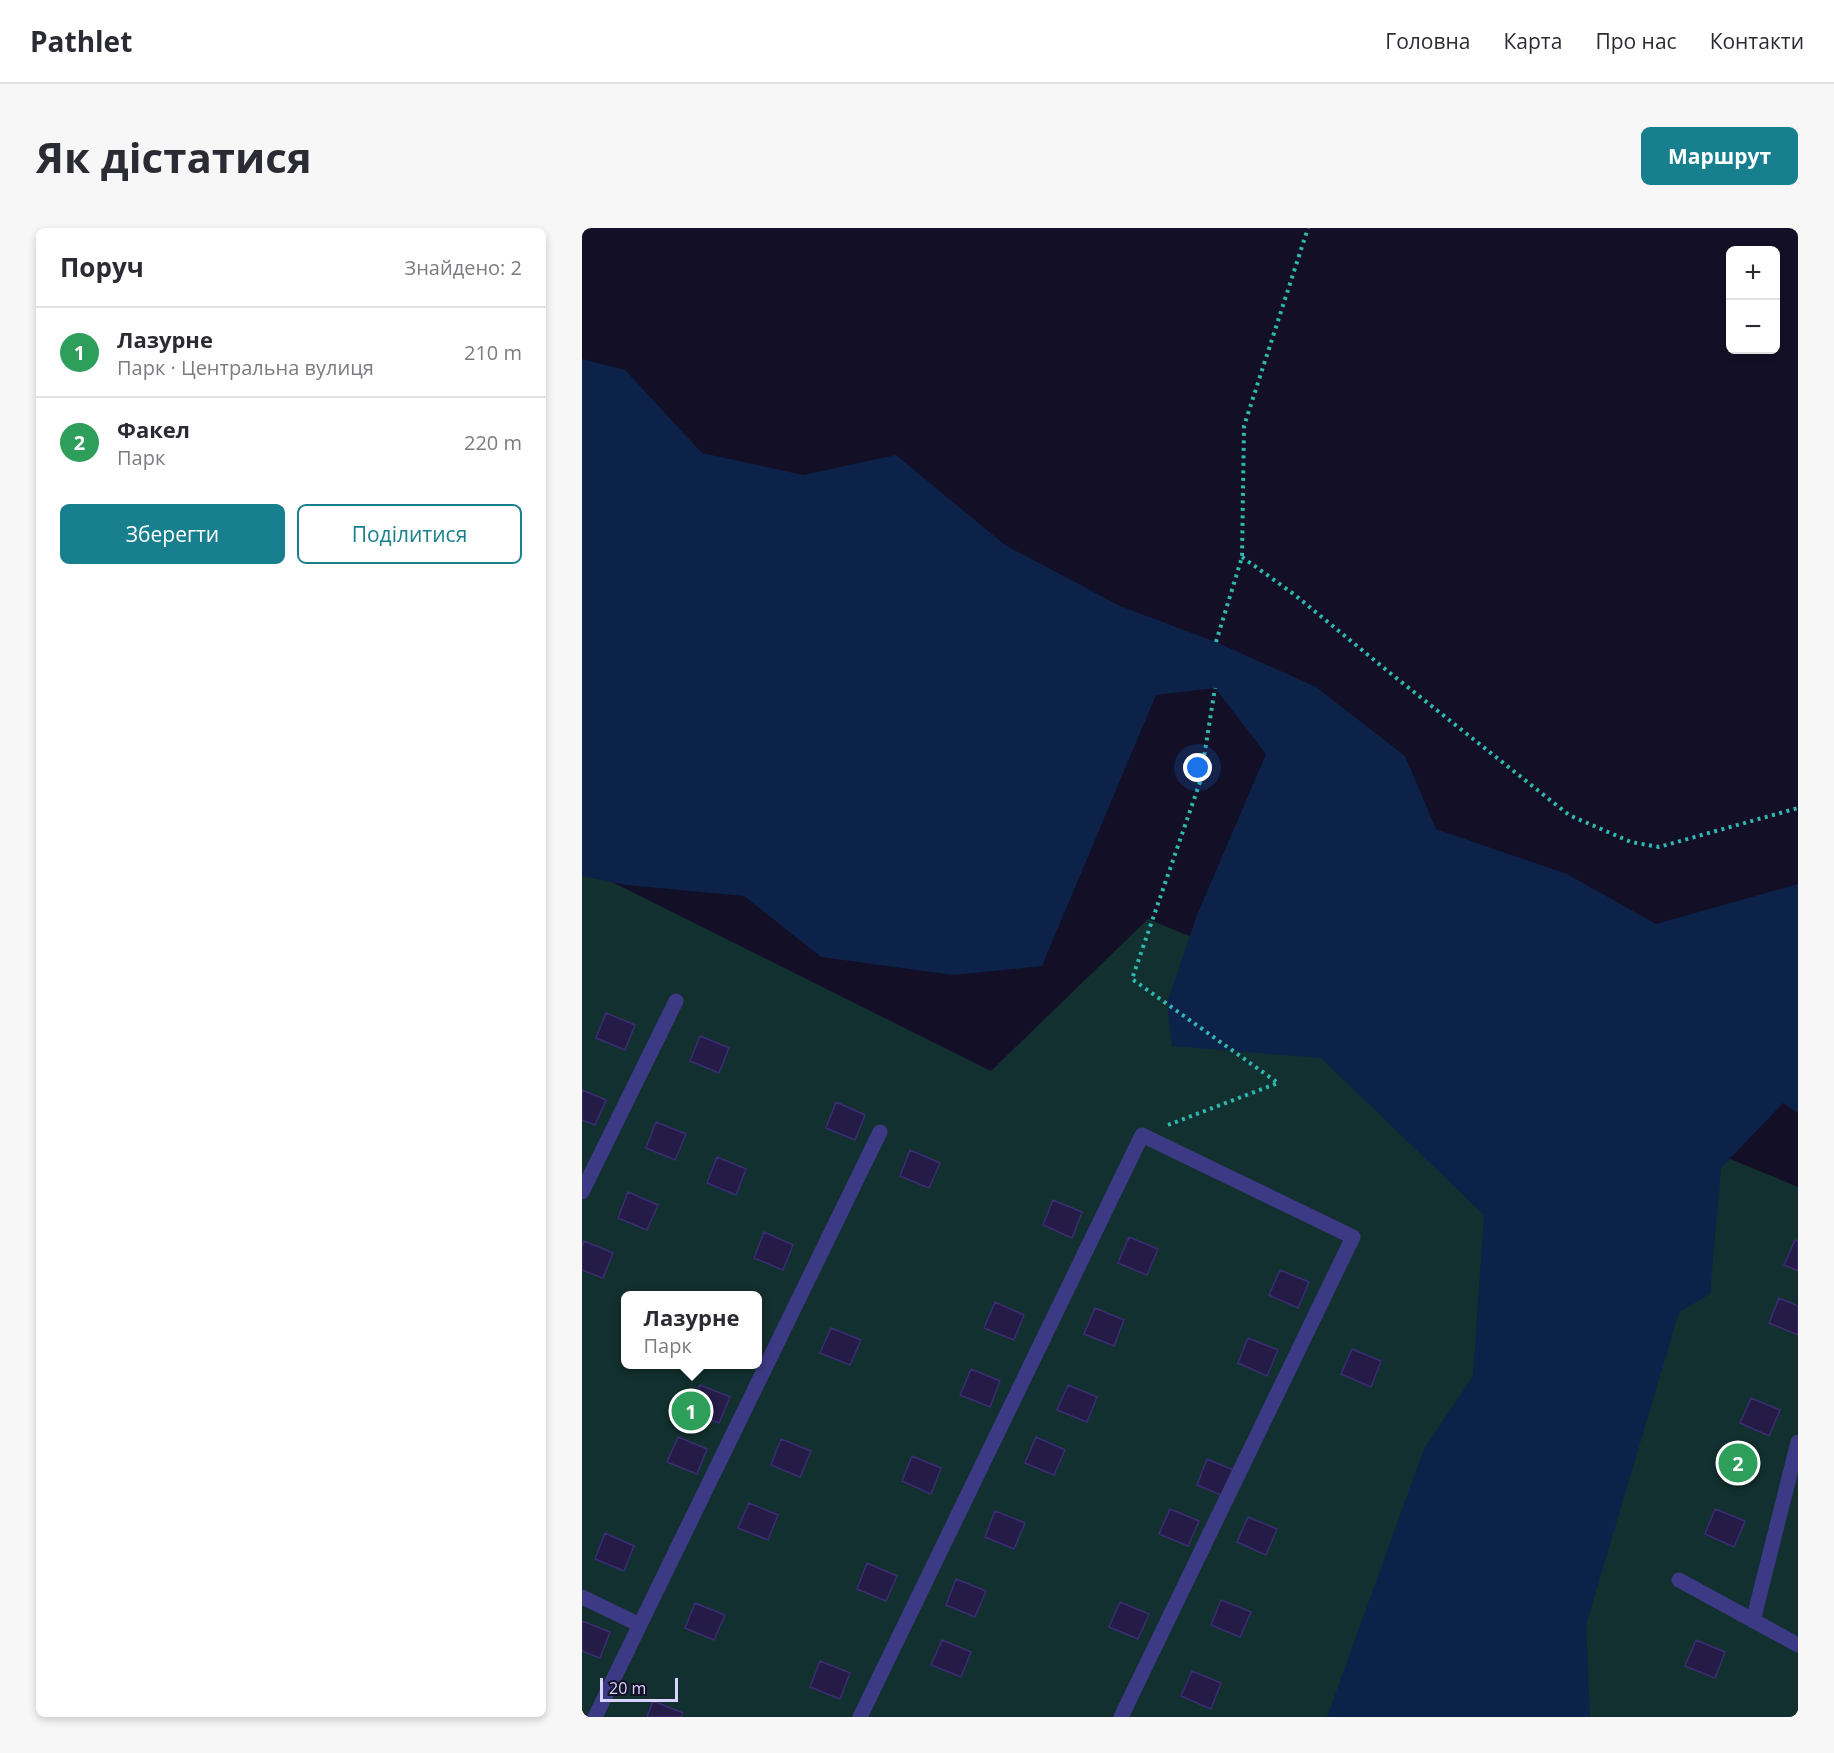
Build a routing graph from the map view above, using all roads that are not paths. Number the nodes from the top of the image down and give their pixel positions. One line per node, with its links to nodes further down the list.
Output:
1 (676, 1001): 3 (street)
2 (880, 1132): 8 (street)
3 (582, 1192)
4 (1798, 1442): 7 (street)
5 (1679, 1580): 7 (street)
6 (582, 1597): 8 (street)
7 (1753, 1621): 9 (street)
8 (640, 1625): 10 (street)
9 (1798, 1645)
10 (595, 1717)
11 (860, 1717): 12 (street)
12 (1121, 1717)

